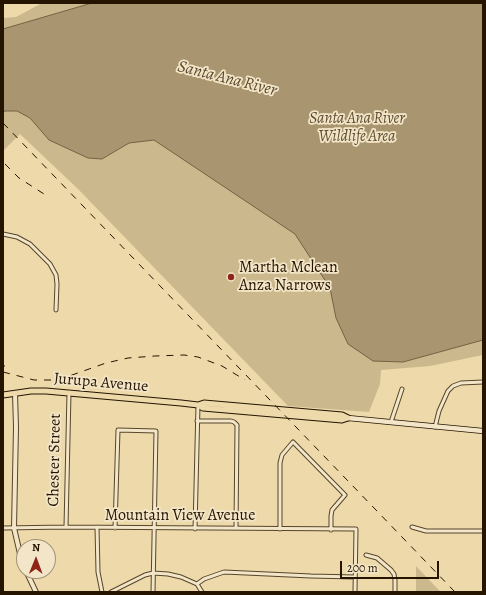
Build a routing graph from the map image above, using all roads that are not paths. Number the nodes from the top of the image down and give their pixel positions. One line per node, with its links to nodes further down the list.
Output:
1 (3, 234): 2 (street)
2 (56, 310)
3 (483, 382): 12 (street)
4 (402, 389): 11 (street)
5 (15, 393): 6 (main road, Jurupa Avenue); 7 (main road, Jurupa Avenue); 17 (street)
6 (69, 393): 8 (main road, Jurupa Avenue); 14 (street, Chester Street)
7 (3, 395)
8 (198, 404): 9 (main road, Jurupa Avenue); 10 (street)
9 (348, 418): 11 (main road, Jurupa Avenue)
10 (197, 421): 21 (street); 22 (street)
11 (391, 422): 12 (main road, Jurupa Avenue)
12 (435, 427): 13 (main road, Jurupa Avenue)
13 (483, 431)
14 (66, 527): 17 (street, Mountain View Avenue); 18 (street, Mountain View Avenue)
15 (412, 527): 25 (street)
16 (3, 528): 17 (street, Mountain View Avenue)
17 (14, 528): 26 (street)
18 (97, 528): 19 (street, Mountain View Avenue); 33 (street)
19 (115, 528): 20 (street, Mountain View Avenue); 20 (street)
20 (154, 528): 22 (street, Mountain View Avenue); 28 (street)
21 (236, 528): 22 (street, Mountain View Avenue); 23 (street, Mountain View Avenue)
22 (196, 529)
23 (280, 529): 24 (street, Mountain View Avenue); 24 (street)
24 (331, 530): 29 (street, Mountain View Avenue)
25 (483, 531)
26 (17, 539)
27 (366, 555): 38 (street)
28 (153, 573): 31 (street); 34 (street); 35 (street)
29 (355, 577): 31 (street); 37 (street)
30 (30, 579): 32 (street)
31 (197, 584): 36 (street)
32 (36, 592)
33 (102, 592)
34 (111, 592)
35 (153, 592)
36 (202, 592)
37 (355, 592)
38 (395, 592)

